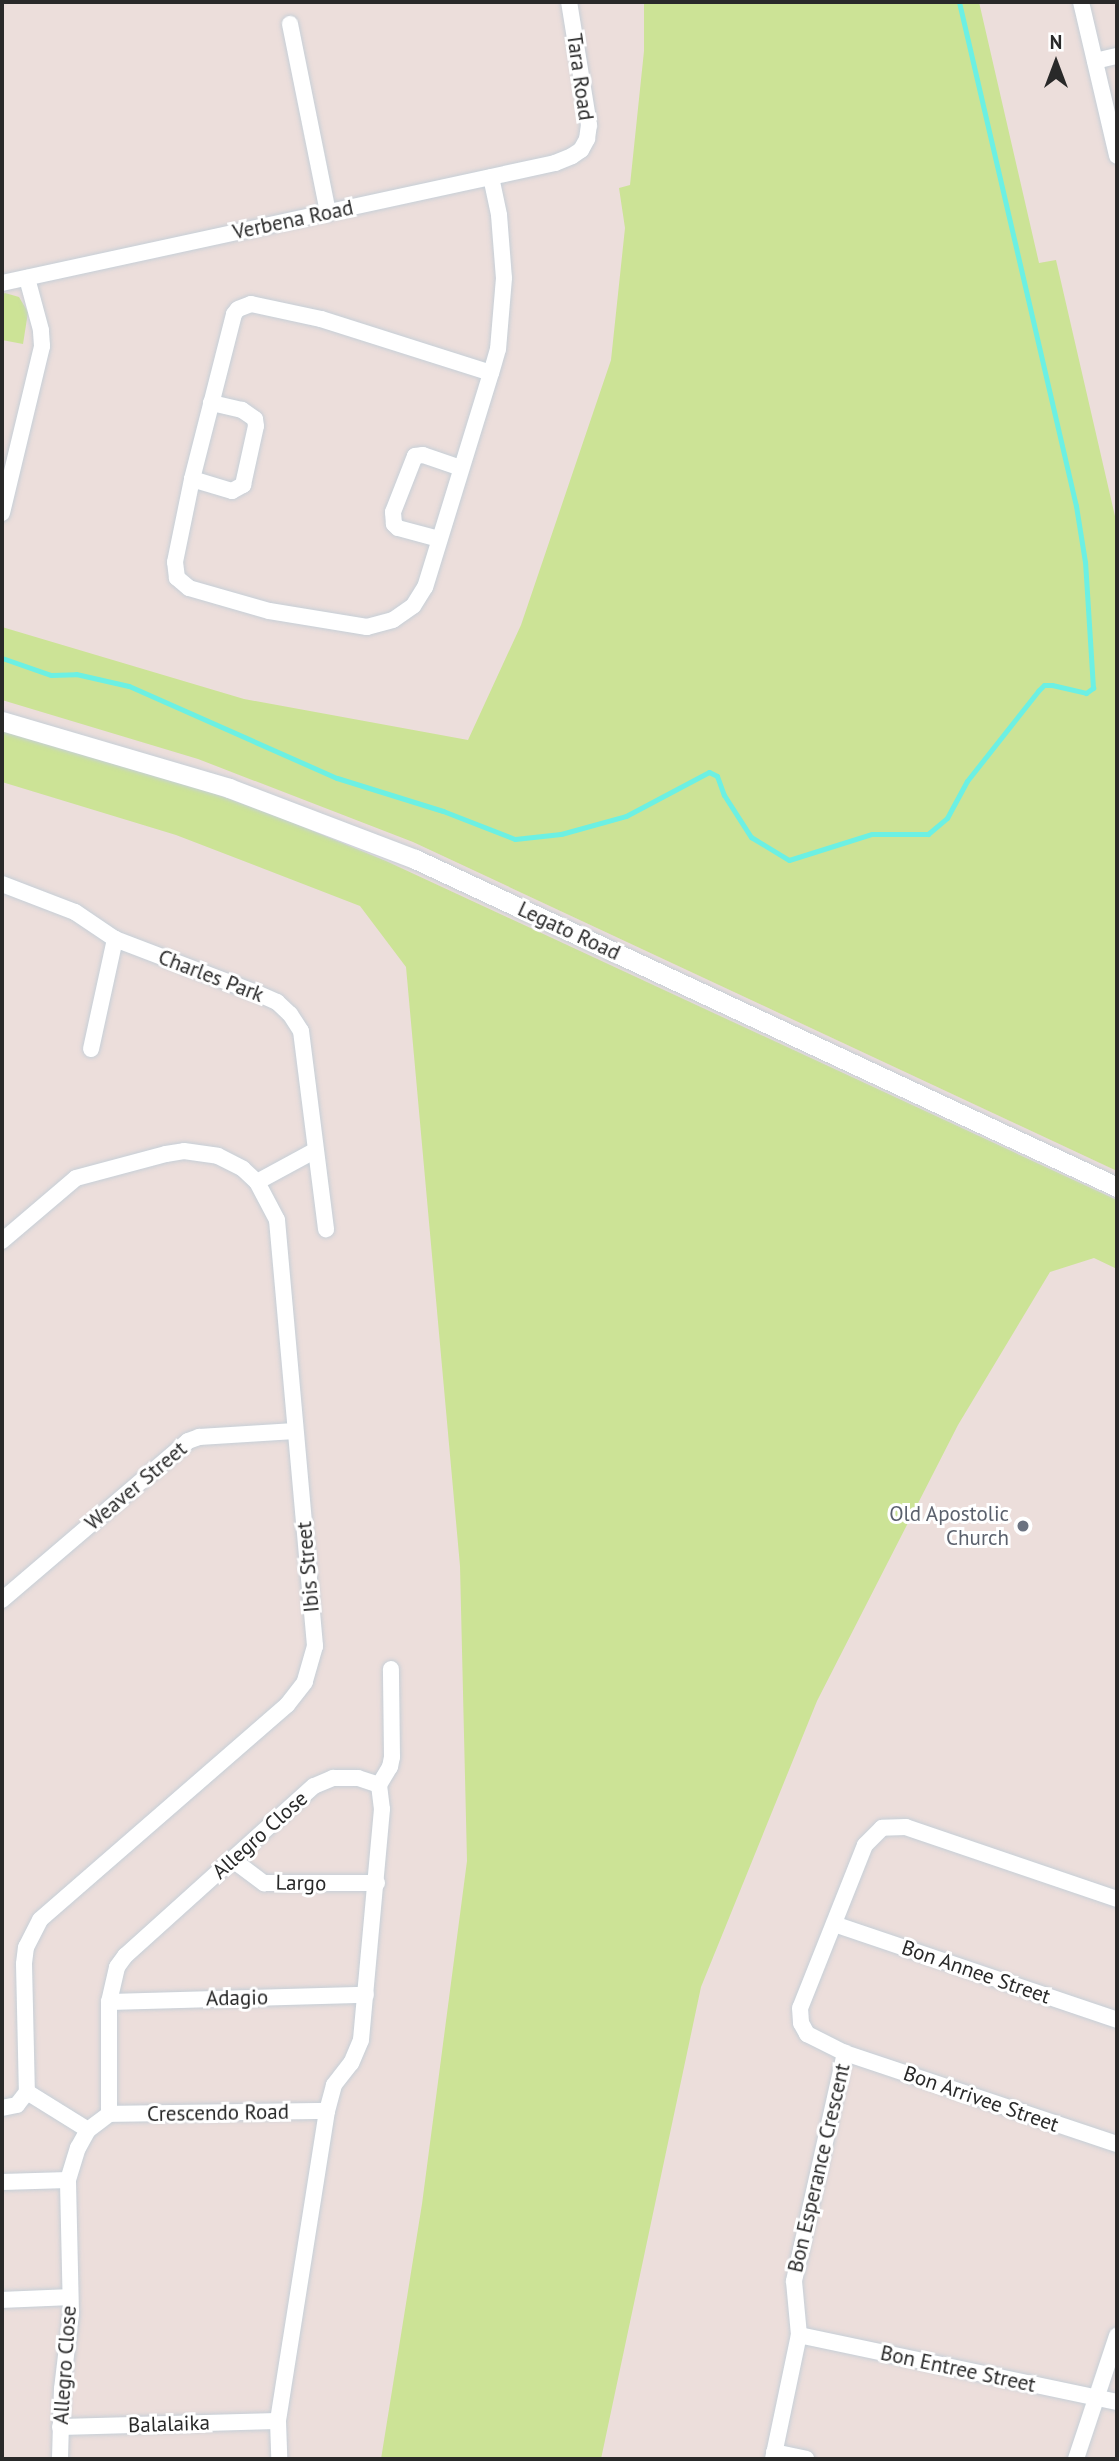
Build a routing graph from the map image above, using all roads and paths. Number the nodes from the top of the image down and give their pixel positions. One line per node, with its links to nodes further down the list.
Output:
1 (569, 2): 6 (street, Tara Road)
2 (1081, 2): 5 (street)
3 (290, 24): 9 (street)
4 (1117, 56): 5 (street)
5 (1095, 61): 7 (street)
6 (581, 150): 8 (street, Verbena Road)
7 (1117, 156)
8 (491, 177): 9 (street, Verbena Road); 12 (street)
9 (328, 213): 10 (street, Verbena Road)
10 (27, 278): 11 (street, Verbena Road); 16 (street)
11 (2, 283)
12 (491, 373): 13 (street); 14 (street)
13 (211, 403): 15 (street); 15 (street)
14 (461, 468): 17 (street); 17 (street)
15 (192, 479): 17 (street)
16 (2, 513)
17 (439, 539)
18 (2, 721): 24 (street, Legato Road)
19 (2, 884): 20 (street, Charles Park)
20 (115, 939): 21 (street); 22 (street, Charles Park)
21 (91, 1049)
22 (314, 1151): 23 (street); 25 (street, Charles Park)
23 (257, 1182): 26 (street, Ibis Street); 27 (street, Ibis Street)
24 (1117, 1187)
25 (326, 1229)
26 (2, 1241)
27 (295, 1431): 28 (street, Weaver Street); 39 (street, Ibis Street)
28 (2, 1600)
29 (390, 1669): 30 (street)
30 (379, 1785): 31 (street, Allegro Close); 32 (street)
31 (233, 1860): 32 (street, Largo); 36 (street, Allegro Close)
32 (377, 1883): 35 (street)
33 (1117, 1899): 34 (street, Bon Esperance Crescent)
34 (834, 1924): 37 (street, Bon Annee Street); 38 (street, Bon Esperance Crescent)
35 (366, 1995): 36 (street, Adagio); 41 (street)
36 (109, 2002): 42 (street, Allegro Close)
37 (1117, 2020)
38 (845, 2053): 44 (street, Bon Arrivee Street); 49 (street, Bon Esperance Crescent)
39 (27, 2092): 40 (street); 43 (street)
40 (2, 2108)
41 (327, 2111): 42 (street, Crescendo Road); 53 (street)
42 (109, 2114): 43 (street, Allegro Close)
43 (88, 2130): 45 (street, Allegro Close)
44 (1117, 2144)
45 (68, 2179): 46 (street); 47 (street, Allegro Close)
46 (2, 2182)
47 (70, 2297): 48 (street); 54 (street, Allegro Close)
48 (2, 2300)
49 (799, 2334): 51 (street, Bon Entree Street); 55 (street, Bon Esperance Crescent)
50 (1117, 2336): 51 (street)
51 (1096, 2397): 52 (street, Bon Entree Street); 59 (street)
52 (1117, 2402)
53 (278, 2421): 54 (street, Balalaika); 57 (street)
54 (60, 2427): 56 (street, Allegro Close)
55 (773, 2456): 58 (street)
56 (60, 2459)
57 (279, 2459)
58 (806, 2459)
59 (1076, 2459)

